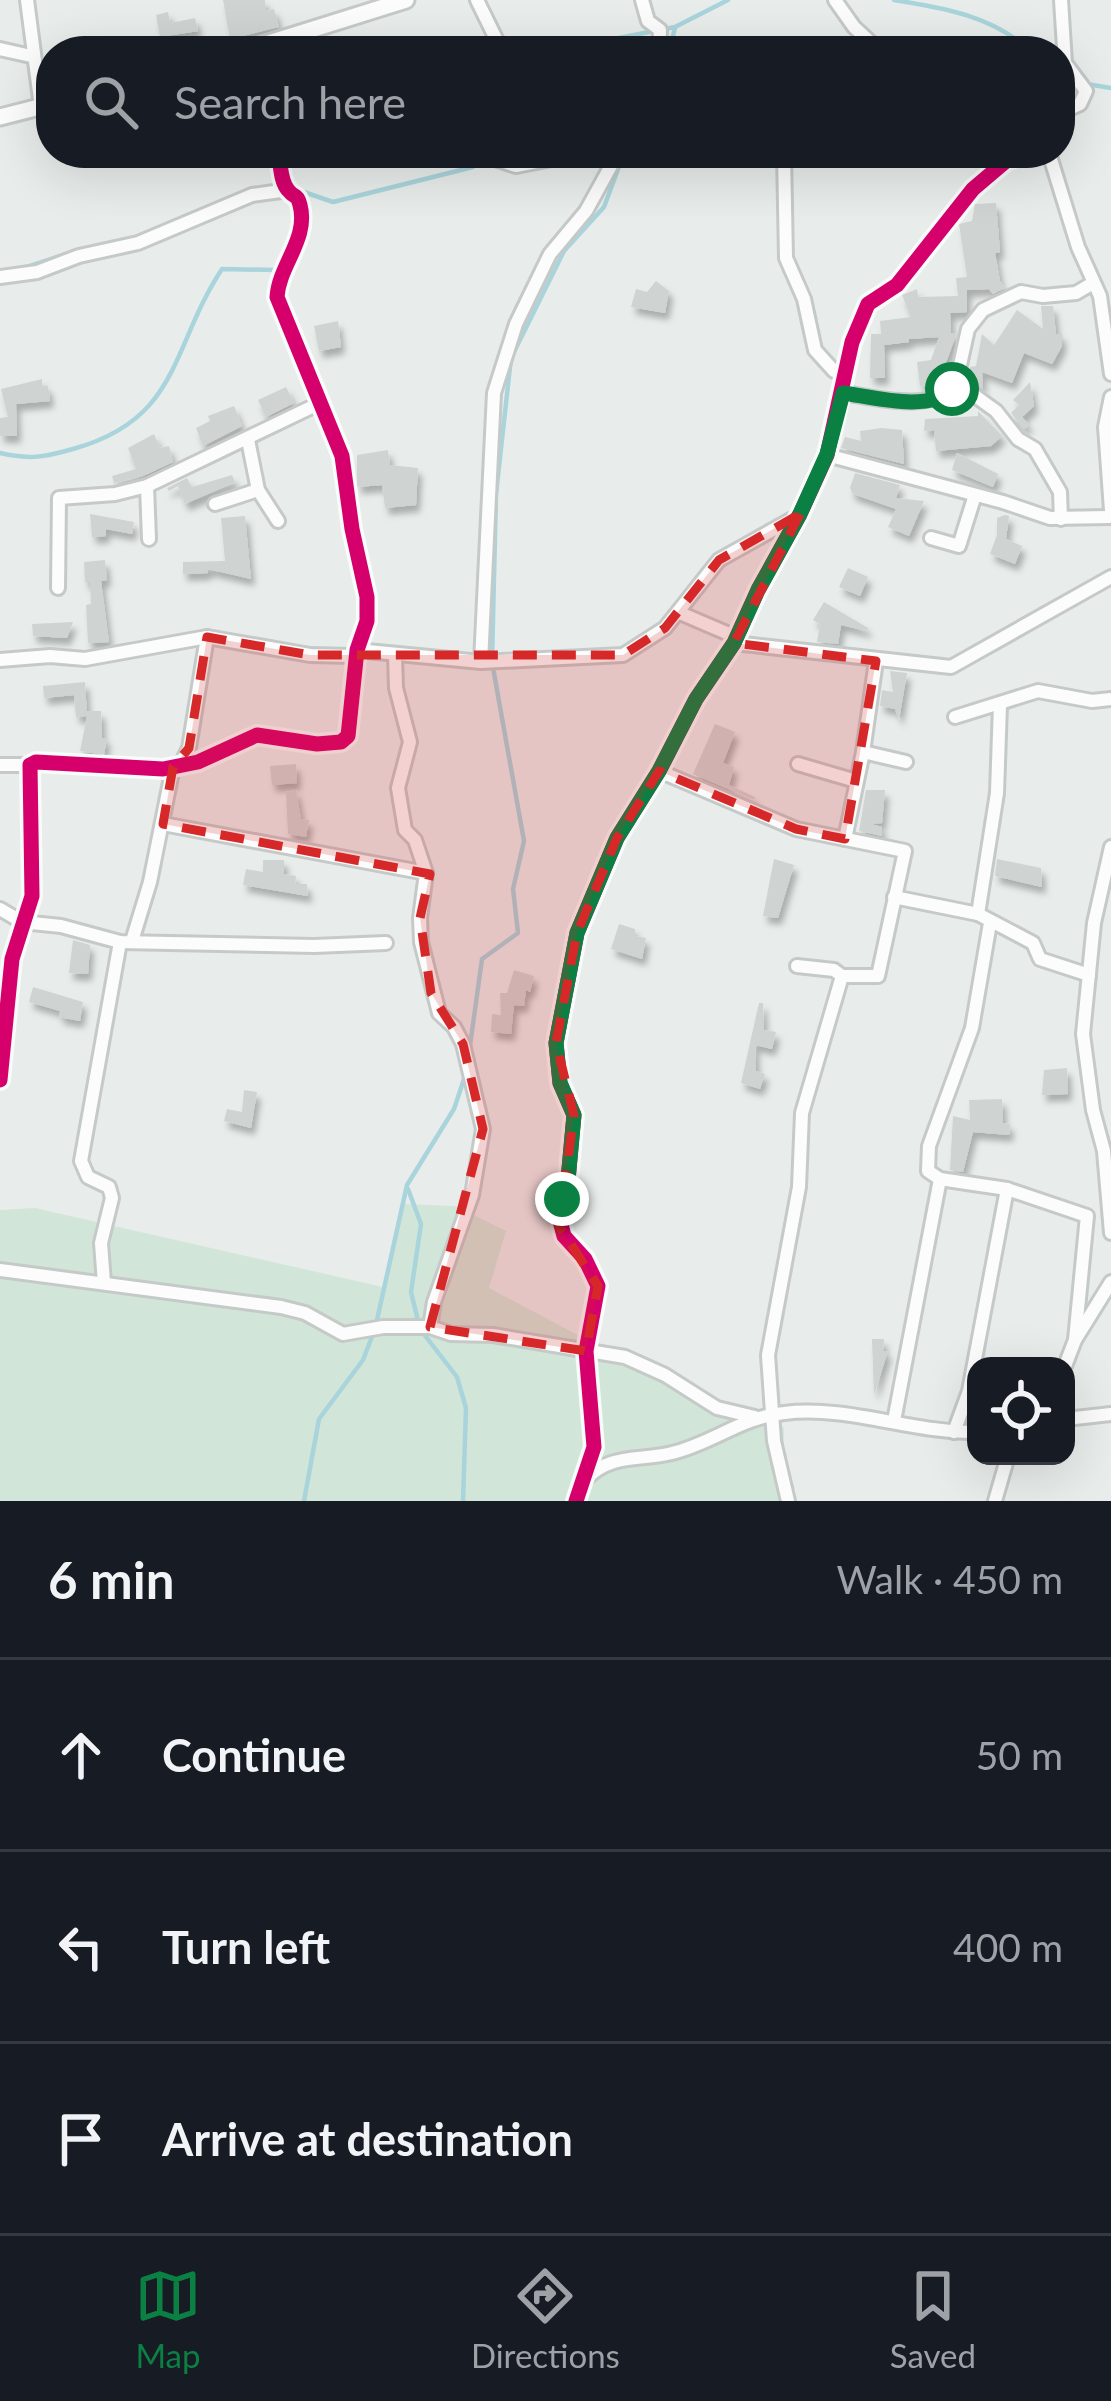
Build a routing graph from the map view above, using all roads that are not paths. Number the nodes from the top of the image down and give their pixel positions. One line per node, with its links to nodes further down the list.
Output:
1 (27, 0): 13 (street)
2 (406, 0): 7 (street)
3 (477, 0): 8 (street)
4 (642, 0): 9 (street)
5 (836, 0): 10 (street)
6 (1061, 0): 11 (street)
7 (298, 36)
8 (495, 36)
9 (660, 36)
10 (864, 36)
11 (1063, 36)
12 (0, 49): 13 (street)
13 (31, 56): 14 (street)
14 (36, 72)
15 (1075, 76): 16 (street)
16 (1075, 106)
17 (36, 108): 18 (street)
18 (0, 117)
19 (282, 168): 24 (street)
20 (610, 168): 55 (street)
21 (784, 168): 28 (street)
22 (1000, 168): 28 (street)
23 (1054, 168): 26 (street)
24 (288, 190): 25 (street); 33 (street)
25 (0, 277)
26 (1093, 283): 27 (street); 30 (street)
27 (1105, 297): 29 (street)
28 (843, 373): 31 (street)
29 (1111, 374)
30 (956, 383): 31 (street); 42 (street)
31 (843, 393): 35 (street)
32 (1111, 397): 41 (street)
33 (320, 403): 34 (street); 51 (street)
34 (248, 440): 36 (street); 37 (street)
35 (827, 454): 38 (street); 40 (street)
36 (147, 486): 45 (street); 47 (street)
37 (258, 490): 39 (street); 43 (street)
38 (975, 495): 42 (street); 44 (street)
39 (215, 504)
40 (800, 514): 48 (street); 50 (street)
41 (1111, 514): 42 (street)
42 (1061, 519)
43 (278, 521)
44 (931, 538)
45 (149, 539)
46 (1111, 577): 54 (street)
47 (58, 588)
48 (680, 613): 50 (street); 55 (street)
49 (207, 637): 51 (street); 53 (street); 64 (street)
50 (735, 640): 54 (street); 65 (street)
51 (356, 655): 52 (street); 64 (street)
52 (395, 655): 55 (street); 70 (street)
53 (0, 660)
54 (876, 661): 59 (street)
55 (481, 662)
56 (1111, 699): 57 (street)
57 (1000, 705): 58 (street); 73 (street)
58 (955, 717)
59 (863, 752): 60 (street); 66 (street)
60 (906, 762)
61 (798, 764): 66 (street)
62 (0, 765): 63 (street)
63 (30, 766): 64 (street); 74 (street)
64 (177, 766): 67 (street)
65 (659, 771): 68 (street); 90 (street)
66 (856, 781): 68 (street)
67 (163, 824): 70 (street); 76 (street)
68 (844, 839): 71 (street)
69 (1111, 847): 79 (street)
70 (426, 873): 88 (street)
71 (894, 898): 73 (street); 80 (street)
72 (0, 909): 74 (street)
73 (978, 914): 75 (street)
74 (22, 922): 76 (street); 81 (street)
75 (990, 923): 79 (street); 82 (street)
76 (126, 942): 77 (street); 87 (street)
77 (386, 943)
78 (797, 966): 80 (street)
79 (1088, 975): 84 (street)
80 (842, 976): 92 (street)
81 (0, 1079)
82 (940, 1179): 83 (street); 96 (street)
83 (1007, 1189): 89 (street); 97 (street)
84 (1111, 1233)
85 (0, 1270): 87 (street)
86 (1111, 1282): 89 (street)
87 (104, 1283): 88 (street)
88 (430, 1327): 90 (street)
89 (1076, 1340): 91 (street)
90 (586, 1351): 94 (street); 100 (street)
91 (1069, 1357)
92 (775, 1414): 94 (street); 96 (street); 102 (street)
93 (1111, 1414): 95 (street)
94 (755, 1417): 100 (street)
95 (1075, 1418)
96 (894, 1421): 97 (street)
97 (954, 1432): 98 (street)
98 (967, 1432)
99 (1005, 1465): 103 (street)
100 (584, 1480): 101 (street)
101 (576, 1501)
102 (788, 1501)
103 (995, 1501)

